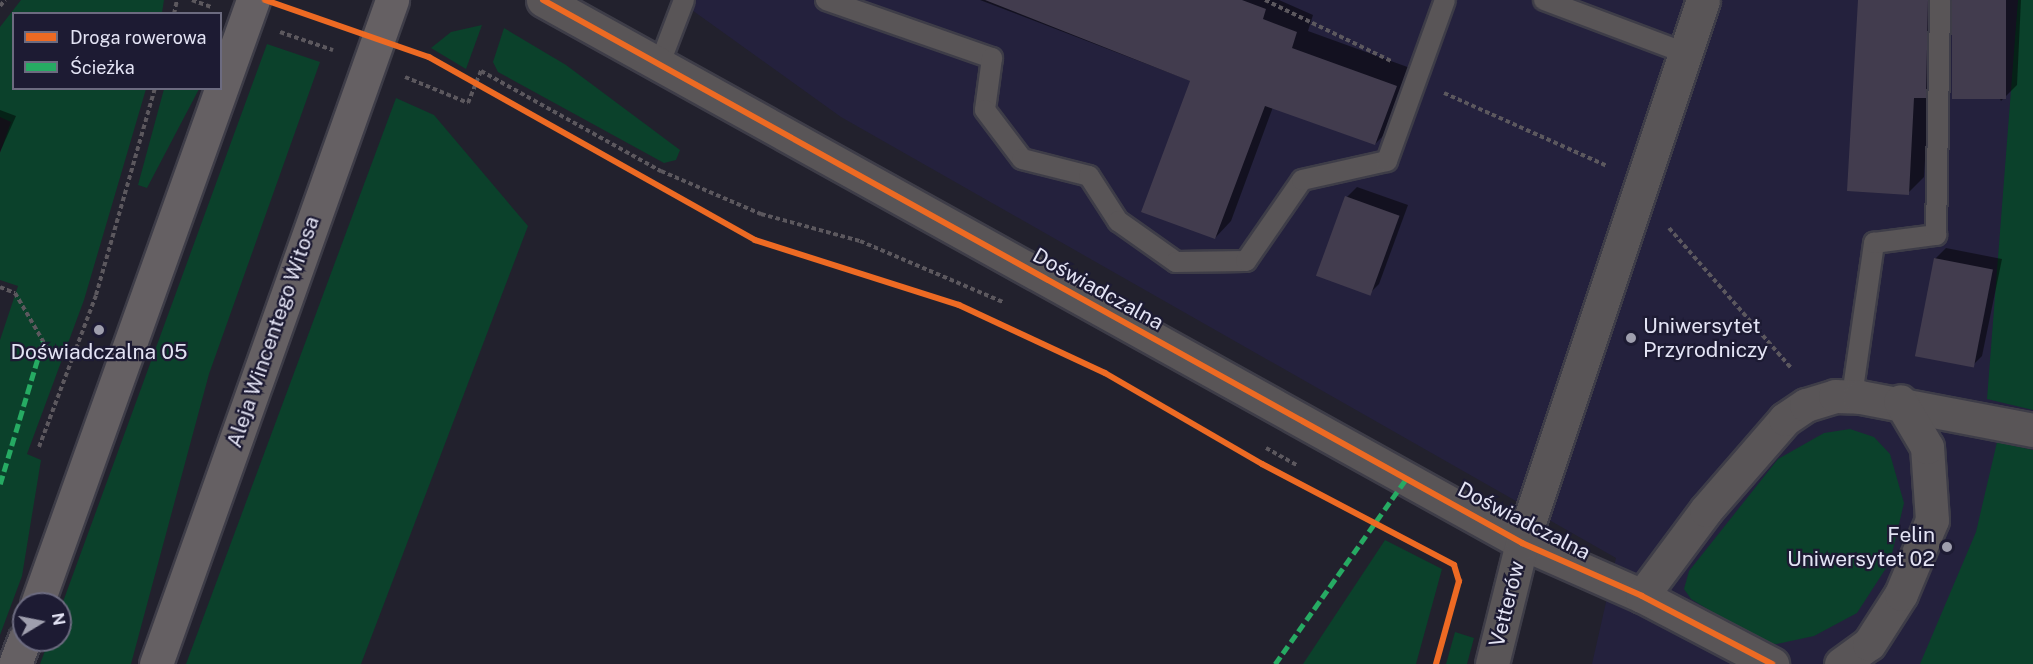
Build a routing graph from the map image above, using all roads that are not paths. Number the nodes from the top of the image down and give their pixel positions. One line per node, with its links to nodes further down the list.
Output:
1 (254, 0): 12 (main road)
2 (392, 0): 20 (main road, Aleja Wincentego Witosa)
3 (543, 0): 11 (street, Doświadczalna)
4 (684, 0): 11 (lane)
5 (826, 0): 6 (lane)
6 (1445, 0)
7 (1544, 0): 10 (lane)
8 (1703, 0): 10 (street, Vetterów)
9 (1940, 0): 14 (lane)
10 (1685, 53): 17 (street, Vetterów)
11 (660, 63): 17 (street, Doświadczalna)
12 (222, 89)
13 (222, 90): 18 (main road)
14 (1852, 396): 15 (street); 19 (street)
15 (1900, 401): 16 (street); 23 (street)
16 (2033, 430)
17 (1522, 543): 19 (street, Doświadczalna); 21 (street, Vetterów)
18 (41, 592)
19 (1642, 596): 22 (street, Doświadczalna)
20 (158, 660)
21 (1492, 664)
22 (1772, 664)
23 (1841, 664)

